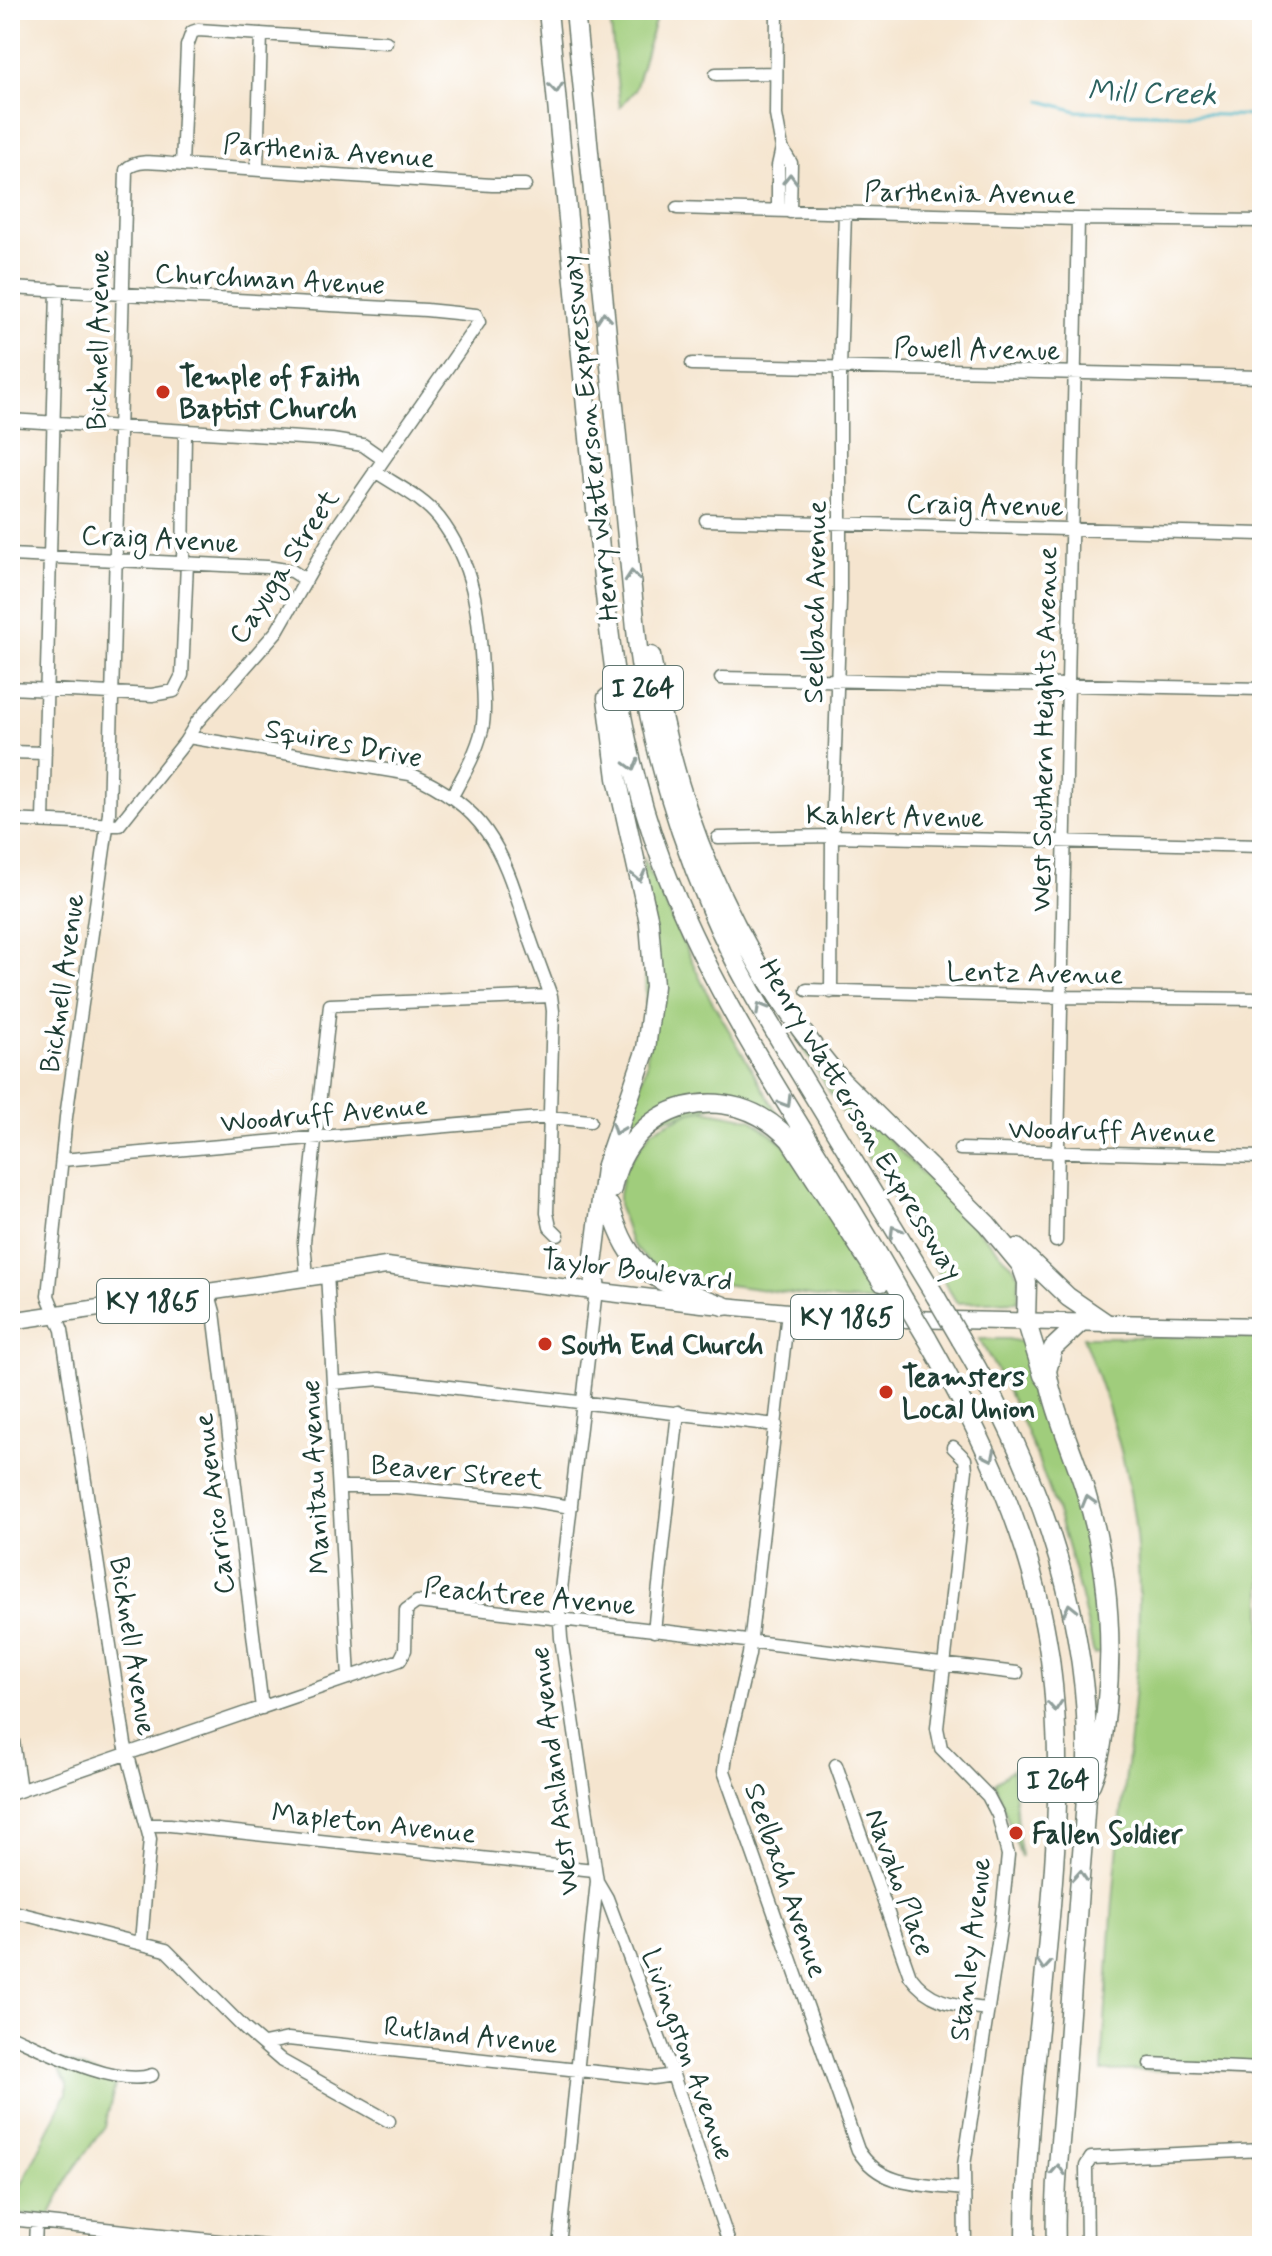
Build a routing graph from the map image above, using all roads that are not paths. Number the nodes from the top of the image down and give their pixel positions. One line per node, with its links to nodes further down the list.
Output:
1 (548, 10): 41 (highway, Henry Watterson Expressway / I 264, one-way to 41)
2 (575, 10): 40 (highway, Henry Watterson Expressway / I 264, one-way to 2)
3 (777, 10): 6 (street)
4 (261, 34): 5 (street); 9 (street); 10 (street)
5 (386, 42)
6 (776, 73): 7 (street); 13 (street)
7 (716, 74)
8 (130, 165): 9 (street, Parthenia Avenue); 19 (street, Bicknell Avenue)
9 (182, 165): 10 (street, Parthenia Avenue)
10 (257, 169): 11 (street, Parthenia Avenue)
11 (525, 185)
12 (677, 208): 13 (street, Parthenia Avenue)
13 (784, 212): 14 (street, Parthenia Avenue)
14 (845, 213): 15 (street, Parthenia Avenue); 22 (street, Seelbach Avenue)
15 (1078, 219): 16 (street, Parthenia Avenue); 23 (street, West Southern Heights Avenue)
16 (1262, 221)
17 (10, 288): 18 (street, Churchman Avenue)
18 (57, 290): 19 (street, Churchman Avenue); 26 (street)
19 (122, 294): 20 (street, Churchman Avenue); 27 (street, Bicknell Avenue)
20 (478, 316): 29 (street, Cayuga Street)
21 (692, 364): 22 (street, Powell Avenue)
22 (840, 369): 23 (street, Powell Avenue); 32 (street, Seelbach Avenue)
23 (1075, 374): 24 (street, Powell Avenue); 33 (street, West Southern Heights Avenue)
24 (1262, 377)
25 (10, 420): 26 (street)
26 (52, 422): 27 (street); 36 (street)
27 (120, 427): 28 (street); 37 (street, Bicknell Avenue)
28 (185, 433): 29 (street); 38 (street)
29 (383, 459): 30 (street, Cayuga Street)
30 (375, 471): 39 (street, Cayuga Street); 52 (street)
31 (706, 520): 32 (street, Craig Avenue)
32 (841, 525): 33 (street, Craig Avenue); 43 (street, Seelbach Avenue)
33 (1072, 530): 34 (street, Craig Avenue); 44 (street, West Southern Heights Avenue)
34 (1262, 534)
35 (10, 555): 36 (street, Craig Avenue)
36 (50, 557): 37 (street, Craig Avenue); 47 (street)
37 (116, 561): 38 (street, Craig Avenue); 48 (street, Bicknell Avenue)
38 (185, 563): 39 (street, Craig Avenue); 48 (street)
39 (306, 580): 49 (street, Cayuga Street)
40 (634, 606): 73 (highway); 108 (highway, Henry Watterson Expressway / I 264, one-way to 40, bridge)
41 (607, 633): 78 (highway, one-way to 78); 80 (highway, Henry Watterson Expressway / I 264, one-way to 80)
42 (721, 678): 43 (street)
43 (838, 680): 44 (street); 56 (street, Seelbach Avenue)
44 (1068, 686): 46 (street); 58 (street, West Southern Heights Avenue)
45 (10, 688): 47 (street)
46 (1262, 689)
47 (47, 690): 48 (street); 51 (street)
48 (112, 694): 55 (street, Bicknell Avenue)
49 (188, 737): 52 (street, Squires Drive); 55 (street, Cayuga Street)
50 (10, 752): 51 (street)
51 (45, 753): 54 (street)
52 (452, 796): 62 (street, Squires Drive)
53 (10, 820): 54 (street)
54 (43, 821): 55 (street)
55 (109, 825): 71 (street, Bicknell Avenue)
56 (832, 836): 57 (street, Kahlert Avenue); 58 (street, Kahlert Avenue); 61 (street, Seelbach Avenue)
57 (718, 838)
58 (1065, 841): 59 (street, Kahlert Avenue); 63 (street, West Southern Heights Avenue)
59 (1262, 846)
60 (807, 990): 61 (street, Lentz Avenue)
61 (831, 992): 63 (street, Lentz Avenue)
62 (551, 996): 65 (street); 67 (street)
63 (1061, 997): 64 (street, Lentz Avenue); 69 (street, West Southern Heights Avenue)
64 (1262, 999)
65 (549, 1117): 66 (street, Woodruff Avenue); 67 (street, Woodruff Avenue); 74 (street)
66 (590, 1121)
67 (316, 1138): 71 (street, Woodruff Avenue); 77 (street)
68 (960, 1149): 69 (street, Woodruff Avenue)
69 (1057, 1153): 70 (street, Woodruff Avenue); 75 (street, West Southern Heights Avenue)
70 (1262, 1157)
71 (62, 1160): 83 (street, Bicknell Avenue)
72 (610, 1206): 78 (highway); 80 (highway); 81 (highway)
73 (987, 1224): 84 (highway); 87 (highway)
74 (558, 1235)
75 (1056, 1241)
76 (327, 1273): 77 (main road, Taylor Boulevard / KY 1865); 78 (main road, Taylor Boulevard / KY 1865); 89 (street, Manitau Avenue)
77 (307, 1277): 79 (main road, Taylor Boulevard / KY 1865)
78 (596, 1290): 81 (main road, Taylor Boulevard / KY 1865); 91 (street, West Ashland Avenue)
79 (209, 1294): 83 (main road, Taylor Boulevard / KY 1865); 103 (street, Carrico Avenue)
80 (903, 1298): 131 (highway, Henry Watterson Expressway / I 264, one-way to 131, bridge)
81 (724, 1306): 82 (main road, Taylor Boulevard / KY 1865)
82 (788, 1312): 84 (main road, Taylor Boulevard / KY 1865); 93 (street, Seelbach Avenue)
83 (55, 1314): 85 (main road, Taylor Boulevard / KY 1865); 105 (street, Bicknell Avenue)
84 (1026, 1320): 86 (main road, Taylor Boulevard / KY 1865); 90 (highway)
85 (10, 1321)
86 (1082, 1321): 87 (main road, Taylor Boulevard / KY 1865); 90 (highway)
87 (1106, 1323): 88 (main road, Taylor Boulevard / KY 1865)
88 (1262, 1326)
89 (333, 1383): 91 (street); 95 (street, Manitau Avenue)
90 (1049, 1383): 108 (highway, one-way to 90)
91 (583, 1402): 92 (street); 96 (street, West Ashland Avenue)
92 (678, 1412): 93 (street); 98 (street)
93 (776, 1425): 99 (street, Seelbach Avenue)
94 (953, 1447): 100 (street, Stanley Avenue)
95 (339, 1487): 96 (street, Beaver Street); 102 (street, Manitau Avenue)
96 (571, 1507): 97 (street, West Ashland Avenue)
97 (559, 1620): 98 (street, Peachtree Avenue); 102 (street, Peachtree Avenue); 110 (street, West Ashland Avenue)
98 (654, 1631): 99 (street, Peachtree Avenue)
99 (750, 1642): 100 (street, Peachtree Avenue); 123 (street, Seelbach Avenue)
100 (943, 1664): 101 (street, Peachtree Avenue); 113 (street, Stanley Avenue)
101 (1017, 1673)
102 (349, 1678): 103 (street, Peachtree Avenue)
103 (262, 1708): 105 (street, Peachtree Avenue)
104 (10, 1720): 107 (street)
105 (127, 1753): 107 (street, Peachtree Avenue); 109 (street, Bicknell Avenue)
106 (836, 1765): 113 (street, Navaho Place)
107 (15, 1792)
108 (1086, 1798): 132 (highway, Henry Watterson Expressway / I 264, one-way to 108)
109 (147, 1825): 110 (street, Mapleton Avenue); 112 (street, Bicknell Avenue)
110 (596, 1876): 118 (street, West Ashland Avenue); 120 (street, Livingston Avenue)
111 (10, 1911): 112 (street)
112 (141, 1942): 115 (street)
113 (987, 2009): 123 (street, Stanley Avenue)
114 (10, 2035): 119 (street)
115 (264, 2044): 118 (street, Rutland Avenue); 121 (street)
116 (1150, 2064): 117 (street)
117 (1262, 2069)
118 (577, 2070): 120 (street, Rutland Avenue); 128 (street, West Ashland Avenue)
119 (152, 2075)
120 (673, 2075): 129 (street, Livingston Avenue)
121 (389, 2121)
122 (1262, 2150): 133 (street)
123 (963, 2189): 130 (street, Stanley Avenue)
124 (10, 2219): 125 (street)
125 (36, 2222): 126 (street); 127 (street)
126 (35, 2246)
127 (266, 2246)
128 (559, 2246)
129 (730, 2246)
130 (965, 2246)
131 (1025, 2246)
132 (1056, 2246)
133 (1087, 2246)

